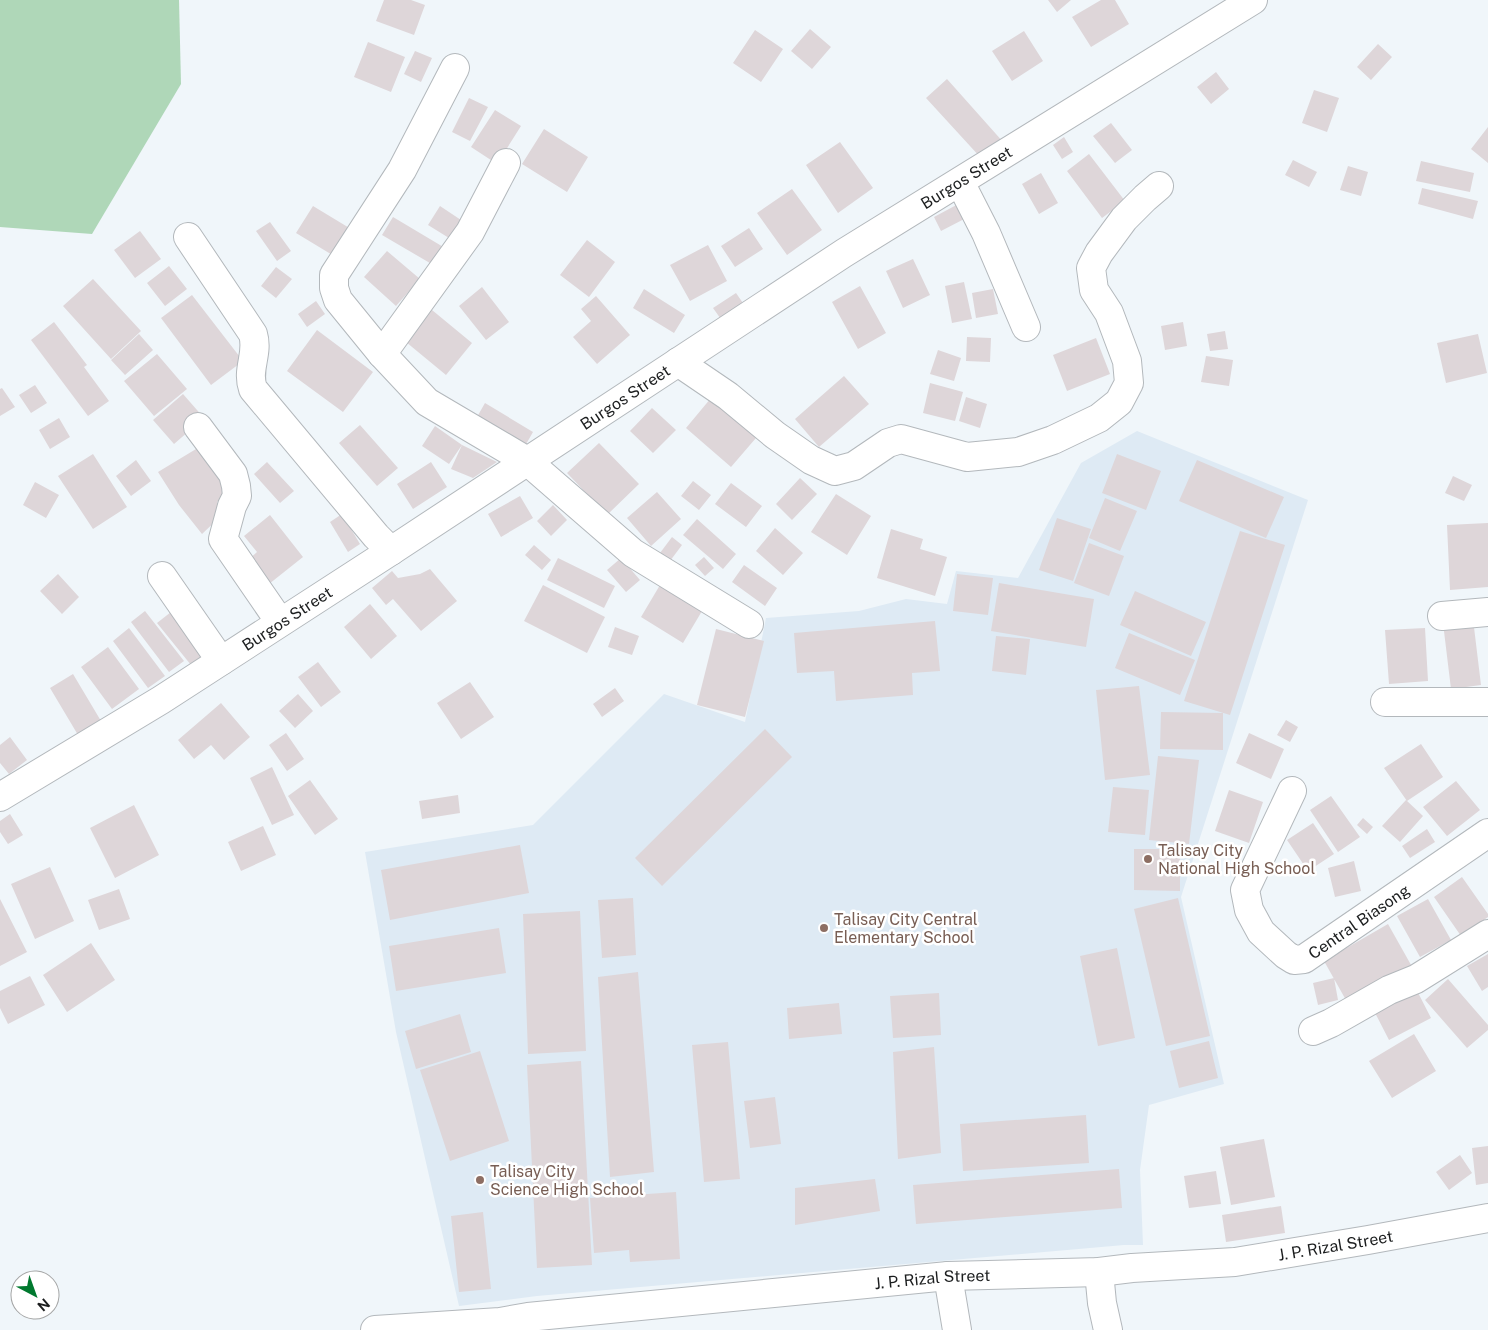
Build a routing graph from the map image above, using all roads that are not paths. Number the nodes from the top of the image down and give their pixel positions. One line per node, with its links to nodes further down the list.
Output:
1 (1253, 0): 4 (street, Burgos Street)
2 (455, 68): 8 (street)
3 (506, 163): 8 (street)
4 (960, 182): 7 (street); 9 (street, Burgos Street)
5 (1159, 186): 9 (street)
6 (188, 237): 12 (street)
7 (1026, 327)
8 (382, 354): 11 (street)
9 (678, 362): 11 (street, Burgos Street)
10 (198, 427): 16 (street)
11 (527, 461): 12 (street, Burgos Street); 17 (street)
12 (391, 552): 16 (street, Burgos Street)
13 (162, 576): 18 (street)
14 (1488, 612): 15 (street)
15 (1442, 616)
16 (280, 622): 18 (street, Burgos Street)
17 (749, 624)
18 (221, 661): 22 (street, Burgos Street)
19 (1385, 702): 20 (street)
20 (1488, 702)
21 (1292, 791): 23 (street, Central Biasong)
22 (0, 797)
23 (1488, 833)
24 (1488, 934): 25 (street)
25 (1313, 1031)
26 (1488, 1218): 27 (street, J. P. Rizal Street)
27 (1099, 1272): 28 (street, J. P. Rizal Street); 31 (street)
28 (948, 1276): 29 (street, J. P. Rizal Street); 30 (street)
29 (374, 1330)
30 (957, 1330)
31 (1108, 1330)

